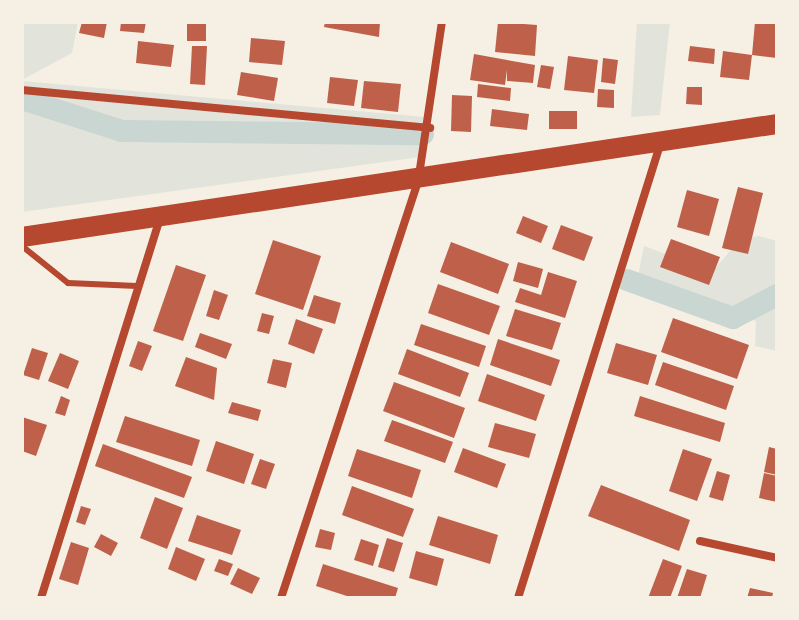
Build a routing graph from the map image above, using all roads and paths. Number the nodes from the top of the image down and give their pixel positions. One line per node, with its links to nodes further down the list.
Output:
1 (442, 22): 4 (street)
2 (22, 90): 4 (street)
3 (777, 124): 5 (main road)
4 (430, 128): 6 (street)
5 (661, 143): 6 (main road); 15 (street)
6 (418, 182): 7 (main road); 14 (street)
7 (160, 219): 8 (main road); 10 (street)
8 (22, 237)
9 (22, 246): 10 (lane)
10 (137, 286): 13 (street)
11 (700, 541): 12 (street)
12 (777, 558)
13 (41, 598)
14 (281, 598)
15 (518, 598)

